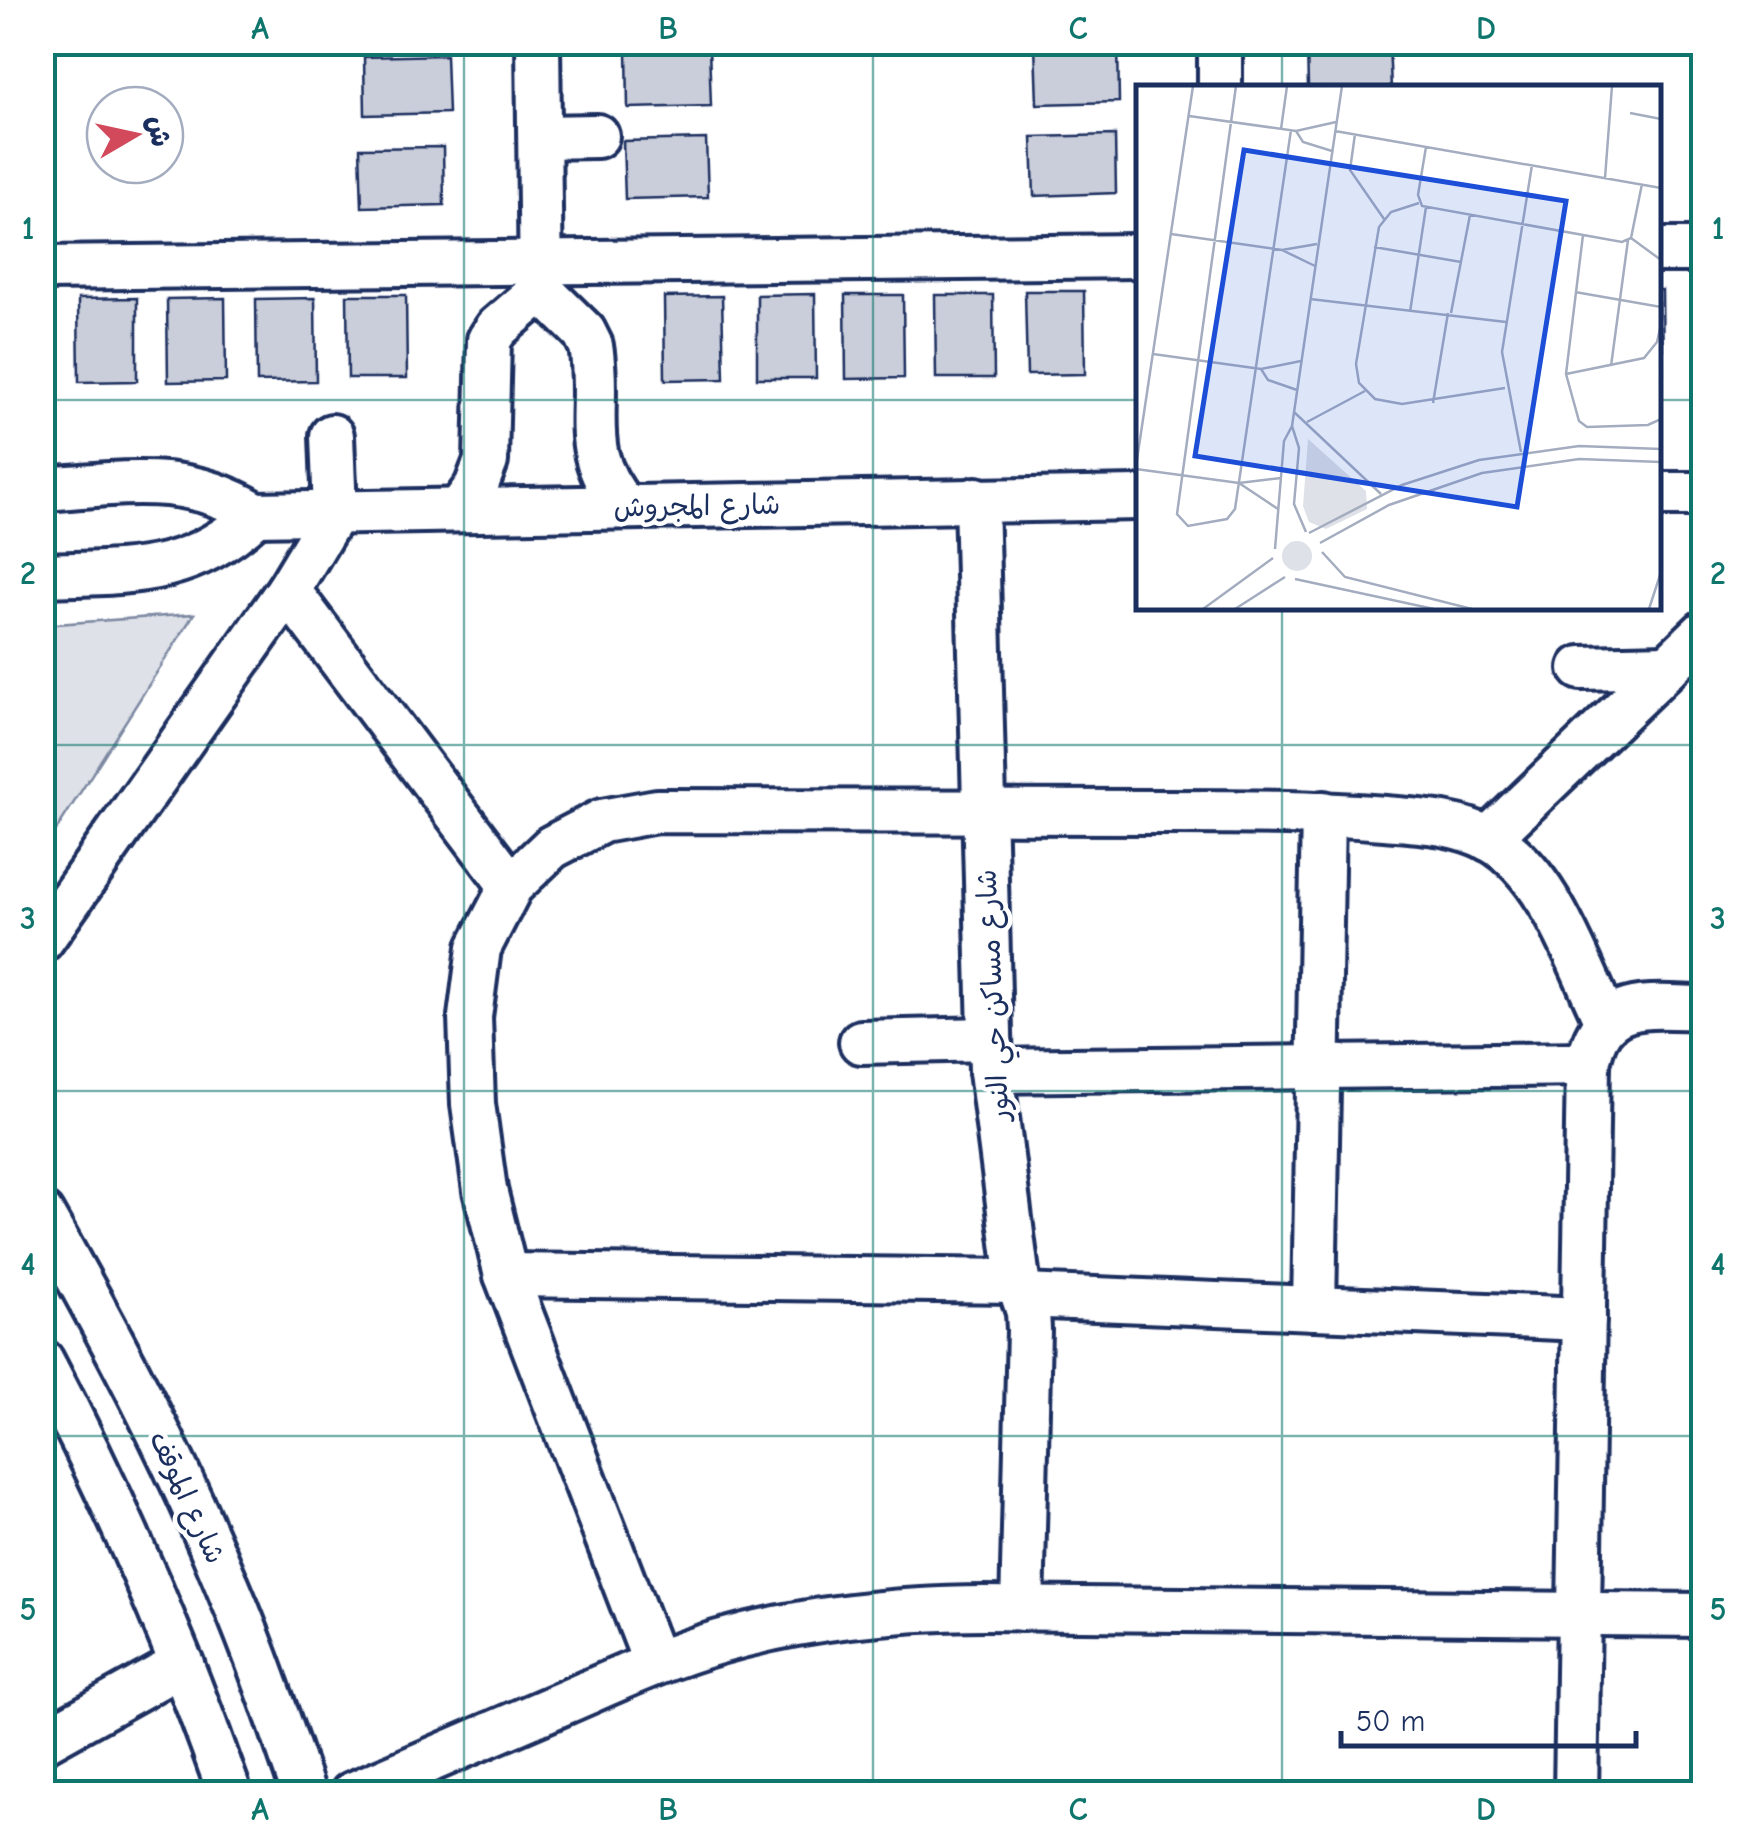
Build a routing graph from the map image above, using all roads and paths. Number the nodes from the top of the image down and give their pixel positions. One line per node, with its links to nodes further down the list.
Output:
1 (538, 42): 4 (street)
2 (1220, 42): 3 (street)
3 (1220, 85)
4 (540, 136): 5 (street); 10 (street)
5 (597, 136)
6 (1661, 250): 7 (street)
7 (1704, 250)
8 (1136, 256): 10 (street)
9 (42, 268): 10 (street)
10 (541, 276): 17 (street); 18 (street)
11 (332, 436): 19 (street)
12 (42, 489): 20 (street, شارع المجروش)
13 (1661, 494): 14 (street)
14 (1704, 494)
15 (1136, 498): 16 (street, شارع المجروش)
16 (976, 499): 17 (street, شارع المجروش); 26 (street, شارع مساكن حي النور)
17 (624, 506): 18 (street, شارع المجروش)
18 (459, 510): 19 (street, شارع المجروش)
19 (335, 512): 20 (street, شارع المجروش); 22 (street)
20 (256, 514): 21 (street)
21 (42, 576)
22 (288, 590): 29 (street); 30 (street)
23 (1704, 632): 24 (street)
24 (1668, 666): 25 (street); 28 (street)
25 (1581, 668)
26 (984, 812): 27 (street); 29 (street); 34 (street, شارع مساكن حي النور)
27 (1323, 813): 28 (street); 36 (street)
28 (1488, 839): 32 (street)
29 (511, 886): 38 (street)
30 (42, 940)
31 (1704, 1008): 32 (street)
32 (1606, 1021): 35 (street)
33 (861, 1042): 34 (street)
34 (990, 1055): 36 (street); 39 (street, شارع مساكن حي النور)
35 (1588, 1064): 36 (street); 41 (street)
36 (1318, 1067): 40 (street)
37 (42, 1214): 50 (street, شارع الموقف)
38 (506, 1274): 39 (street); 46 (street)
39 (1020, 1289): 40 (street); 43 (street, شارع مساكن حي النور)
40 (1314, 1308): 41 (street)
41 (1584, 1318): 44 (street)
42 (42, 1362): 47 (street)
43 (1022, 1608): 44 (street); 46 (street)
44 (1579, 1614): 45 (street); 52 (street)
45 (1704, 1615)
46 (655, 1663): 51 (street)
47 (182, 1664): 48 (street); 49 (street)
48 (42, 1742)
49 (230, 1794)
50 (304, 1794)
51 (352, 1794)
52 (1576, 1794)

